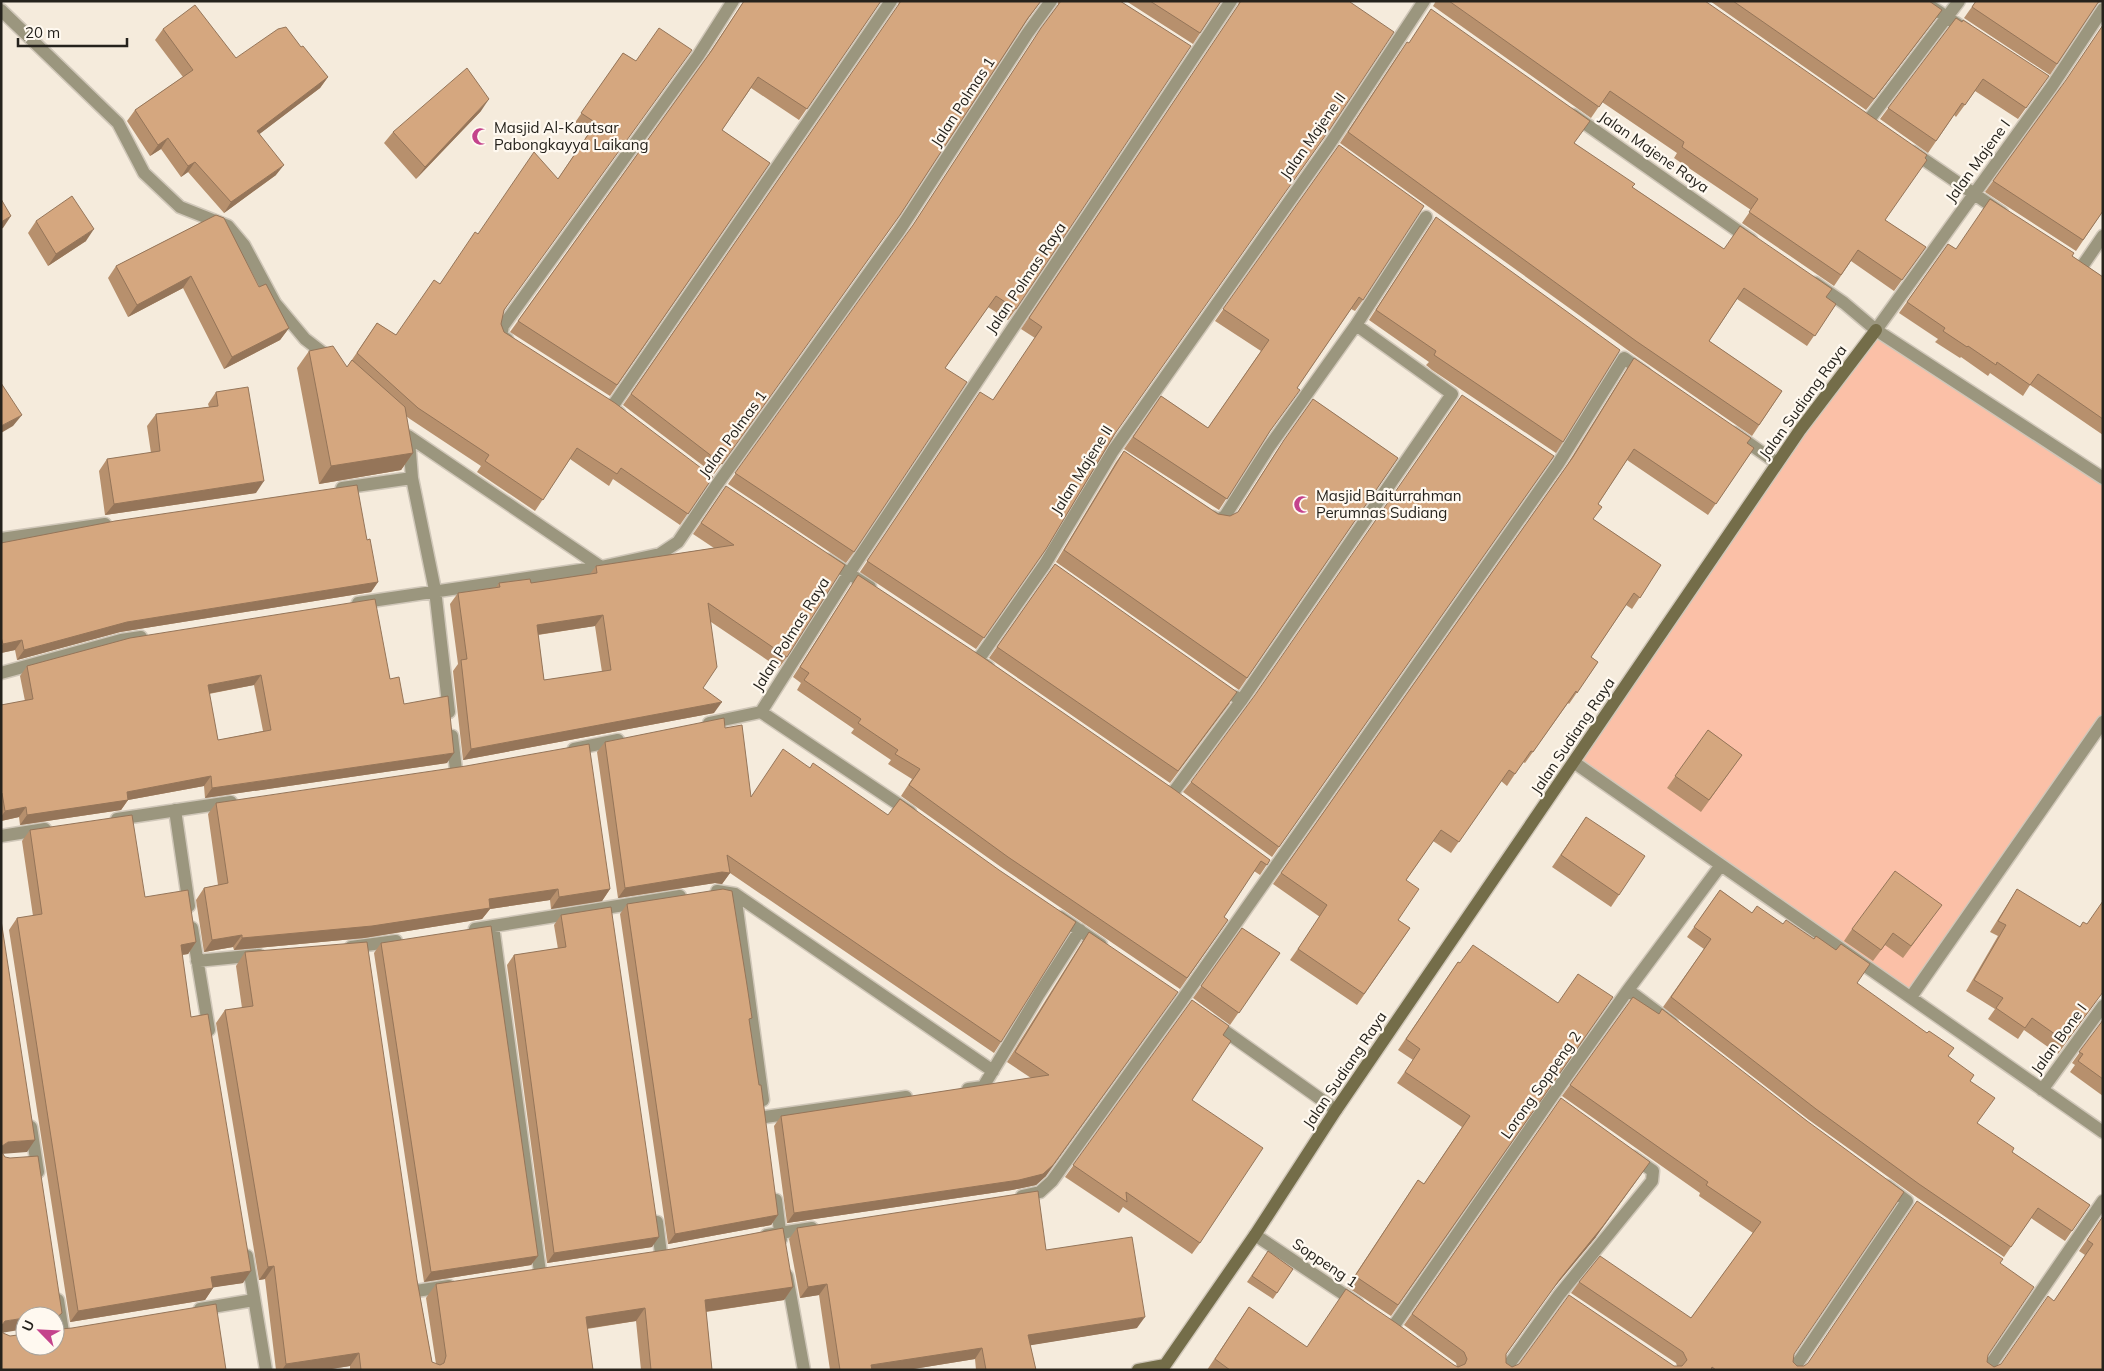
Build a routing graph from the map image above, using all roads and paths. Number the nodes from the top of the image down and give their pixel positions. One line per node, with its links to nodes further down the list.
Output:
1 (733, 1): 24 (street)
2 (891, 1): 27 (street)
3 (1051, 1): 39 (street, Jalan Polmas 1)
4 (1231, 1): 40 (street, Jalan Polmas Raya)
5 (1923, 1): 10 (street)
6 (1959, 1): 10 (street)
7 (1420, 5): 46 (street, Jalan Majene II)
8 (2103, 8): 15 (street, Jalan Majene I)
9 (1, 10): 25 (street)
10 (1947, 18): 11 (street); 13 (street)
11 (1979, 39)
12 (1561, 106): 19 (street, Jalan Majene Raya)
13 (1868, 121)
14 (1900, 144): 15 (street)
15 (1973, 194): 17 (street); 23 (street, Jalan Majene I)
16 (1426, 217): 22 (street)
17 (2012, 220)
18 (2103, 236): 20 (street)
19 (1763, 248)
20 (2096, 274)
21 (1804, 275): 23 (street)
22 (1356, 325): 35 (street); 48 (street)
23 (1876, 330): 31 (street, Jalan Sudiang Raya); 33 (street)
24 (517, 346)
25 (338, 365)
26 (1656, 380): 76 (street)
27 (627, 418)
28 (402, 421): 30 (street)
29 (1721, 424): 31 (street)
30 (408, 436): 32 (street); 39 (street)
31 (1778, 463): 54 (street, Jalan Sudiang Raya)
32 (412, 478): 34 (street); 41 (street)
33 (2103, 478)
34 (334, 490)
35 (1199, 508)
36 (119, 522): 37 (street)
37 (1, 539)
38 (816, 551): 40 (street)
39 (601, 567): 41 (street, Jalan Polmas 1)
40 (849, 573): 42 (street, Jalan Polmas Raya); 49 (street, Jalan Polmas Raya)
41 (435, 590): 43 (street, Jalan Polmas 1); 55 (street)
42 (881, 595)
43 (347, 605)
44 (150, 635): 45 (street)
45 (1, 674)
46 (1002, 677)
47 (1225, 690): 48 (street)
48 (1241, 701): 56 (street)
49 (761, 712): 51 (street); 59 (street)
50 (2103, 722): 75 (street)
51 (693, 726)
52 (626, 739): 53 (street)
53 (559, 751)
54 (1575, 762): 63 (street); 84 (street, Jalan Sudiang Raya)
55 (456, 770)
56 (1172, 794)
57 (245, 800): 58 (street)
58 (175, 810): 60 (street); 73 (street)
59 (920, 819)
60 (107, 820)
61 (59, 827): 62 (street)
62 (1, 836)
63 (1721, 865): 74 (street, Lorong Soppeng 2); 75 (street)
64 (735, 894): 66 (street); 80 (street); 83 (street)
65 (1050, 910): 67 (street)
66 (492, 926): 68 (street); 100 (street)
67 (1080, 930): 71 (street); 80 (street)
68 (463, 931)
69 (404, 940): 70 (street)
70 (335, 948)
71 (1112, 952)
72 (276, 954): 73 (street)
73 (197, 961): 79 (street)
74 (1628, 990): 78 (street); 110 (street, Lorong Soppeng 2)
75 (1911, 997): 82 (street)
76 (1186, 1003): 84 (street); 91 (street)
77 (2103, 1006): 82 (street, Jalan Bone I)
78 (1682, 1031)
79 (211, 1047)
80 (994, 1071): 81 (street)
81 (957, 1090)
82 (2042, 1090): 86 (street)
83 (923, 1094)
84 (1336, 1110): 96 (street, Jalan Sudiang Raya)
85 (29, 1112): 90 (street)
86 (2103, 1132)
87 (1621, 1149): 115 (street)
88 (1876, 1178): 116 (street)
89 (774, 1184): 95 (street)
90 (40, 1188)
91 (1014, 1198)
92 (2103, 1201): 105 (street)
93 (654, 1206): 99 (street)
94 (828, 1225): 95 (street)
95 (780, 1232): 97 (street); 113 (street)
96 (1255, 1235): 109 (street, Soppeng 1); 111 (street, Jalan Sudiang Raya)
97 (752, 1237)
98 (244, 1241): 106 (street)
99 (661, 1254)
100 (540, 1272)
101 (464, 1283): 104 (street)
102 (2026, 1283): 105 (street)
103 (55, 1284): 107 (street)
104 (416, 1290)
105 (2040, 1292): 117 (street)
106 (254, 1300): 108 (street); 112 (street)
107 (59, 1306)
108 (187, 1311)
109 (1368, 1311)
110 (1392, 1327)
111 (1168, 1367): 114 (street, Jalan Sudiang Raya)
112 (266, 1370)
113 (804, 1370)
114 (1138, 1370)
115 (1505, 1370)
116 (1793, 1370)
117 (1987, 1370)

